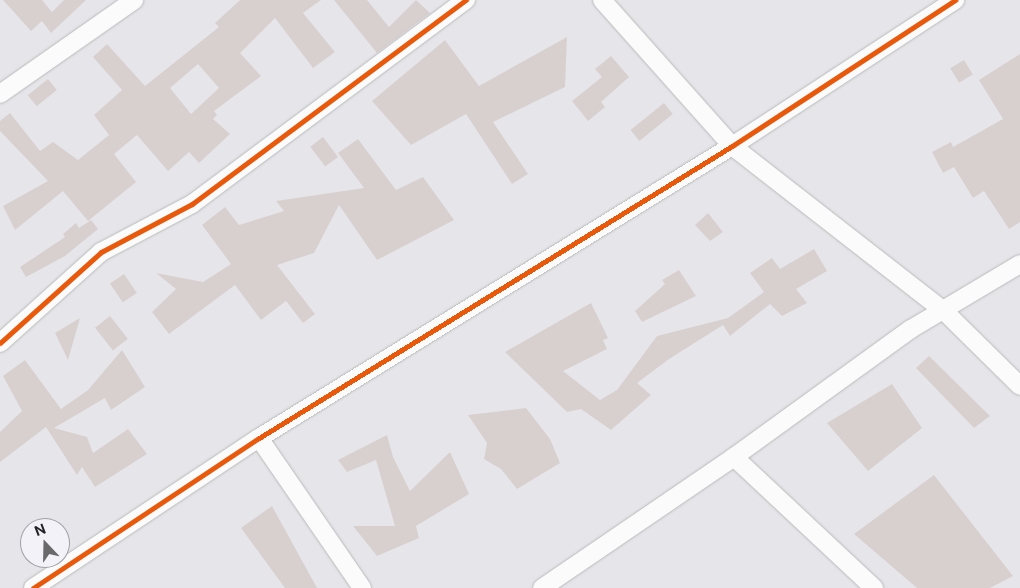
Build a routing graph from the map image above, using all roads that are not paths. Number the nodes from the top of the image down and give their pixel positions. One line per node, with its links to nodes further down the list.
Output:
1 (134, 0): 5 (street)
2 (466, 0): 9 (street)
3 (602, 0): 6 (street)
4 (955, 0): 6 (street)
5 (0, 94)
6 (732, 146): 8 (street); 11 (street)
7 (1020, 264): 8 (street)
8 (943, 310): 10 (street); 12 (street)
9 (0, 343)
10 (1020, 386)
11 (259, 438): 13 (street); 14 (street)
12 (734, 457): 15 (street); 16 (street)
13 (33, 588)
14 (362, 588)
15 (542, 588)
16 (874, 588)

